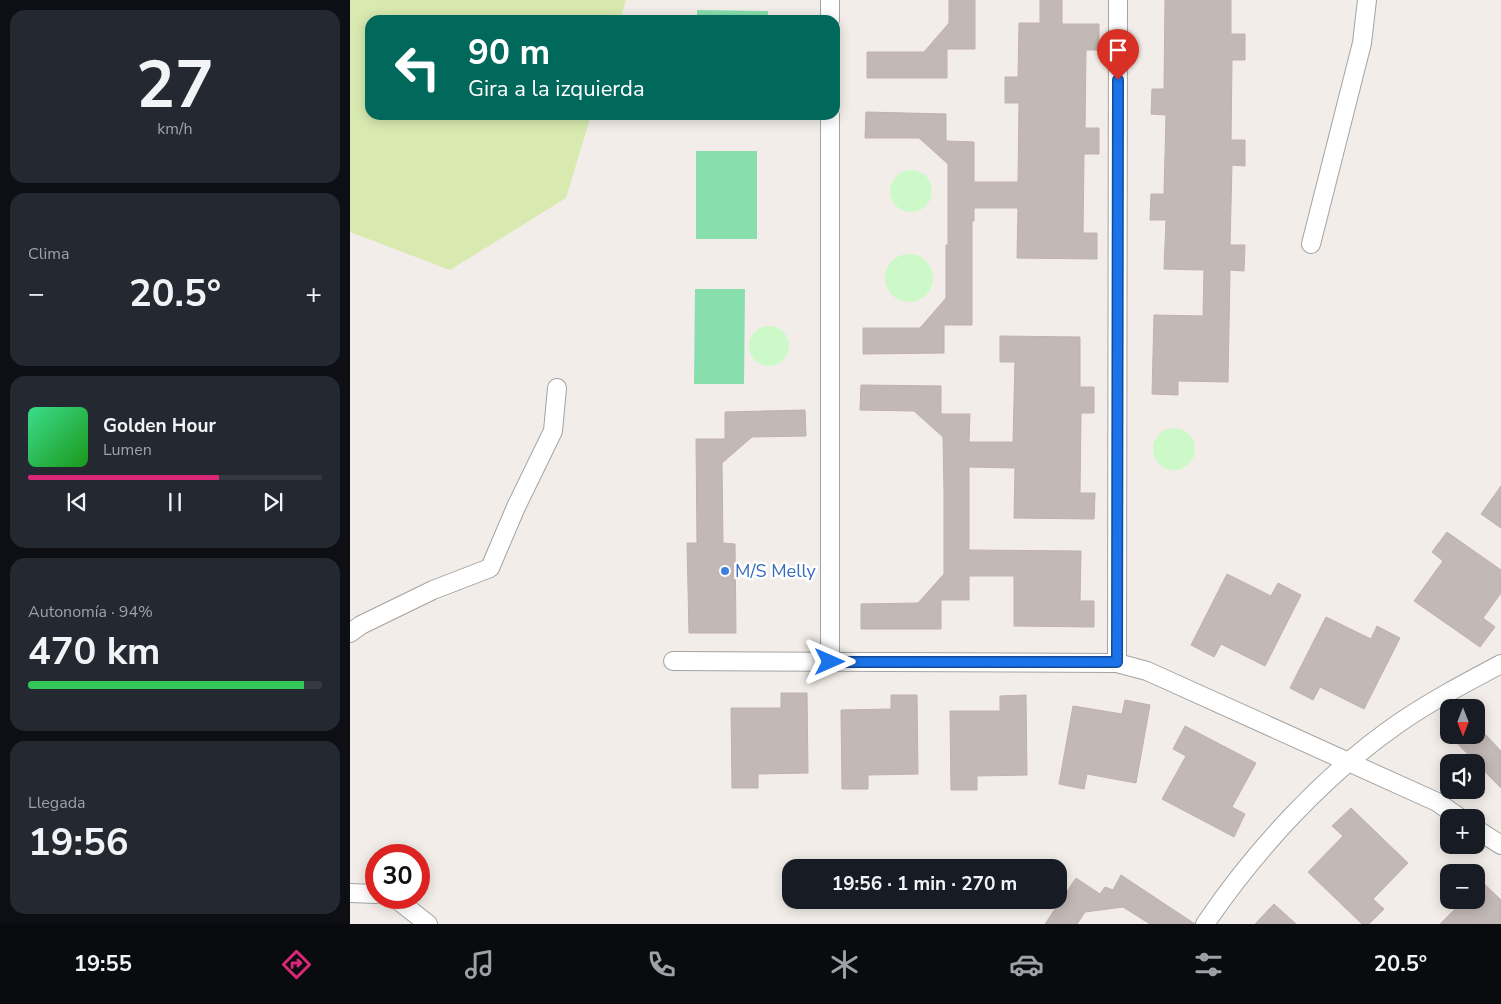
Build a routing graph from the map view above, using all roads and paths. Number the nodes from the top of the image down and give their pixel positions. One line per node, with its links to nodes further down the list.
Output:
1 (830, 0): 4 (street)
2 (1118, 0): 11 (street)
3 (1367, 0): 6 (street)
4 (830, 15)
5 (830, 120): 10 (street)
6 (1311, 244)
7 (557, 388): 8 (street)
8 (350, 633)
9 (673, 661): 10 (street)
10 (830, 662): 11 (street)
11 (1117, 662): 13 (street)
12 (1501, 664): 13 (street)
13 (1347, 763): 14 (street); 21 (street)
14 (1447, 809)
15 (1485, 835): 16 (street)
16 (1501, 846)
17 (350, 893): 18 (street)
18 (365, 894)
19 (408, 909): 20 (street)
20 (428, 924)
21 (1205, 924)

